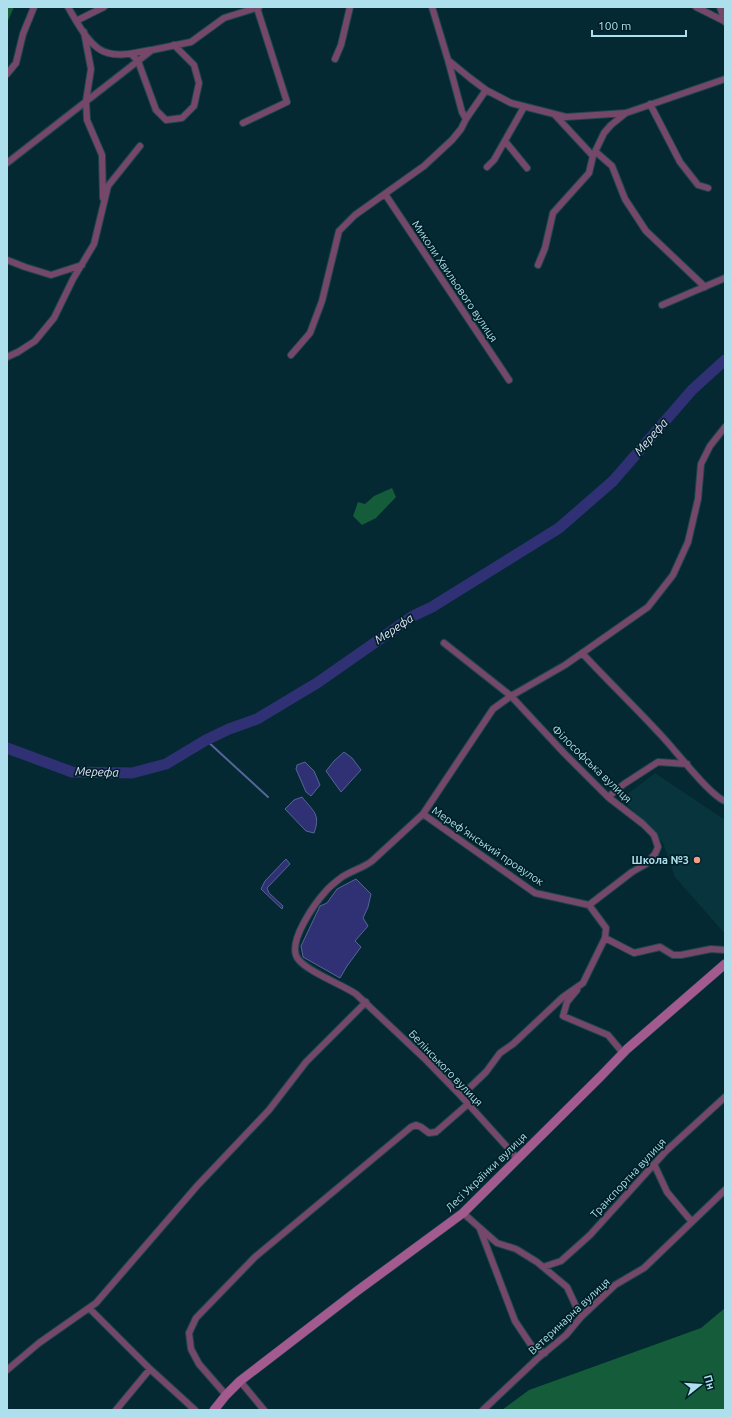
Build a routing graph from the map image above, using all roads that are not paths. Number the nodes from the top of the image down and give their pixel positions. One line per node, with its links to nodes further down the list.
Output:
1 (34, 7): 18 (street)
2 (68, 7): 9 (street)
3 (104, 7): 9 (street)
4 (258, 7): 12 (street); 27 (street)
5 (350, 7): 15 (street)
6 (432, 7): 16 (street)
7 (696, 7): 10 (street)
8 (720, 7): 10 (street)
9 (76, 21): 11 (street)
10 (725, 21)
11 (84, 32): 14 (street); 21 (street)
12 (174, 45): 13 (street); 17 (street)
13 (152, 50): 14 (street); 17 (street)
14 (131, 54): 17 (street)
15 (335, 59)
16 (448, 60): 20 (street); 26 (street)
17 (138, 61): 21 (street)
18 (7, 74)
19 (725, 79): 22 (street)
20 (486, 90): 23 (street); 26 (street)
21 (86, 101): 31 (street); 36 (street)
22 (650, 104): 24 (street); 34 (street)
23 (524, 107): 25 (street); 28 (street)
24 (626, 113): 25 (street); 30 (street)
25 (555, 115): 30 (street)
26 (466, 119): 35 (street)
27 (243, 122)
28 (505, 141): 32 (street); 33 (street)
29 (140, 146): 36 (street)
30 (594, 154): 39 (street); 41 (street)
31 (7, 163)
32 (487, 166)
33 (527, 168)
34 (708, 188)
35 (385, 194): 43 (street); 45 (street, Миколи Хвильового вулиця)
36 (103, 207): 38 (street)
37 (7, 260): 38 (street)
38 (82, 265): 44 (street)
39 (538, 265)
40 (725, 278): 41 (street)
41 (705, 287): 42 (street)
42 (662, 305)
43 (291, 355)
44 (7, 357)
45 (509, 380)
46 (725, 427): 48 (street, Белінського вулиця)
47 (444, 643): 49 (street, Філософська вулиця)
48 (582, 653): 49 (street, Белінського вулиця); 50 (street)
49 (511, 696): 51 (street, Філософська вулиця); 53 (street, Белінського вулиця)
50 (687, 764): 51 (street); 52 (street)
51 (608, 796): 54 (street, Філософська вулиця)
52 (725, 800)
53 (423, 814): 54 (street, Мереф'янський провулок); 59 (street, Белінського вулиця)
54 (589, 905): 55 (street)
55 (605, 938): 56 (street); 58 (street)
56 (725, 950)
57 (725, 964): 60 (street, Лесі Українки вулиця)
58 (583, 983): 60 (street); 61 (street)
59 (366, 1002): 61 (street, Белінського вулиця); 71 (street)
60 (623, 1053): 64 (street, Лесі Українки вулиця)
61 (461, 1096): 63 (street, Белінського вулиця)
62 (725, 1097): 65 (street, Транспортна вулиця)
63 (468, 1104): 64 (street, Белінського вулиця); 77 (street)
64 (518, 1159): 67 (street, Лесі Українки вулиця)
65 (654, 1164): 68 (street); 70 (street, Транспортна вулиця)
66 (725, 1190): 68 (street, Ветеринарна вулиця)
67 (464, 1213): 69 (street); 76 (street, Лесі Українки вулиця)
68 (692, 1222): 72 (street, Ветеринарна вулиця)
69 (480, 1227): 70 (street); 73 (street)
70 (543, 1267): 72 (street)
71 (89, 1308): 74 (street); 75 (street)
72 (581, 1317): 73 (street, Ветеринарна вулиця)
73 (545, 1352): 82 (street, Ветеринарна вулиця)
74 (150, 1369): 78 (street); 79 (street)
75 (7, 1370)
76 (240, 1380): 77 (street, Лесі Українки вулиця); 81 (street)
77 (226, 1395): 80 (street, Лесі Українки вулиця)
78 (116, 1410)
79 (195, 1410)
80 (214, 1410)
81 (264, 1410)
82 (482, 1410)

